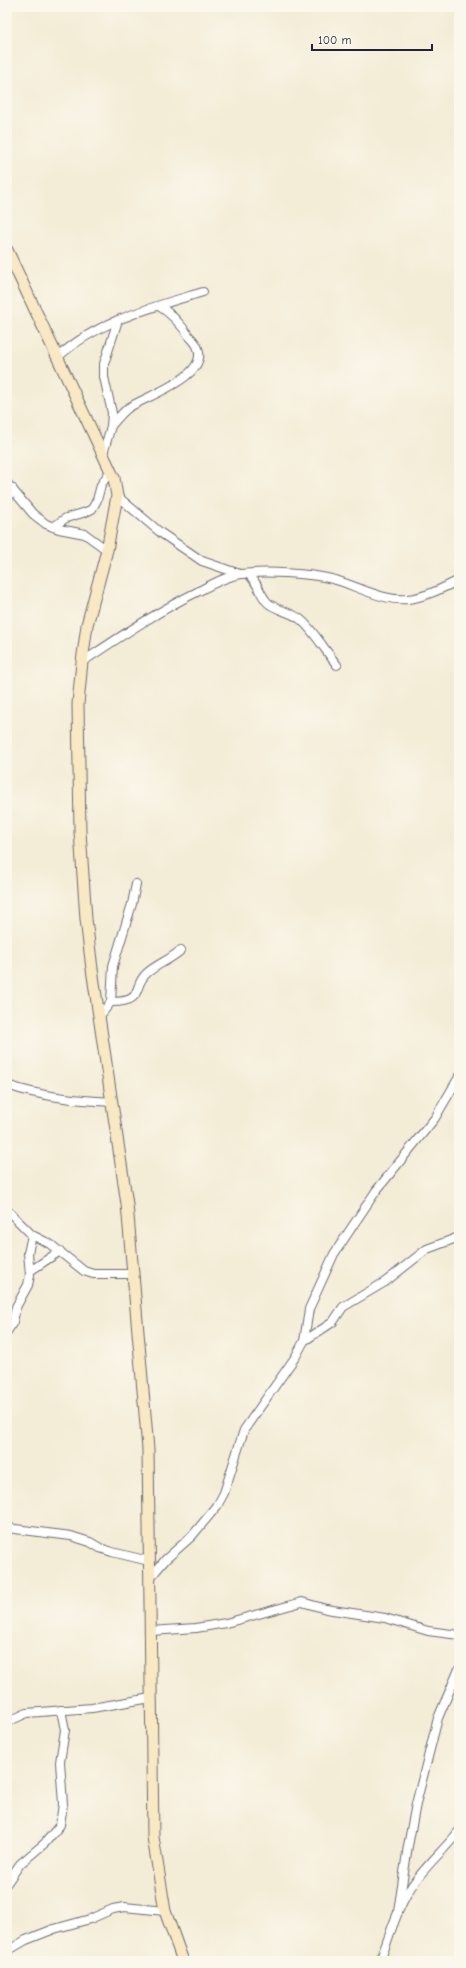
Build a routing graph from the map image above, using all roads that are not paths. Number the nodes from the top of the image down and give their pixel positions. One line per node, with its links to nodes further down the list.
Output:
1 (7, 250): 5 (street)
2 (203, 292): 3 (street)
3 (159, 306): 4 (street); 6 (street)
4 (118, 320): 5 (street); 6 (street)
5 (58, 357): 7 (street)
6 (111, 426): 7 (street)
7 (103, 454): 8 (street)
8 (110, 470): 10 (street); 12 (street)
9 (9, 486): 11 (street); 12 (street)
10 (117, 496): 13 (street); 14 (street)
11 (7, 501)
12 (53, 527): 13 (street)
13 (107, 550): 16 (street)
14 (244, 574): 15 (street); 16 (street); 17 (street)
15 (459, 580)
16 (82, 662): 21 (street)
17 (336, 665)
18 (136, 884): 20 (street)
19 (181, 950): 20 (street)
20 (111, 1002): 21 (street)
21 (99, 1017): 24 (street)
22 (459, 1078): 32 (street)
23 (7, 1085): 24 (street)
24 (113, 1102): 30 (street)
25 (7, 1210): 26 (street)
26 (32, 1235): 28 (street); 29 (street)
27 (459, 1237): 32 (street)
28 (60, 1251): 29 (street); 30 (street)
29 (30, 1271): 31 (street)
30 (133, 1274): 34 (street)
31 (7, 1332)
32 (304, 1341): 35 (street)
33 (7, 1528): 34 (street)
34 (149, 1561): 35 (street)
35 (150, 1578): 36 (street)
36 (150, 1631): 37 (street); 39 (street)
37 (459, 1635)
38 (459, 1669): 45 (street)
39 (151, 1698): 40 (street); 44 (street)
40 (61, 1710): 41 (street); 43 (street)
41 (7, 1722)
42 (459, 1831): 45 (street)
43 (7, 1883)
44 (166, 1911): 46 (street); 47 (street)
45 (398, 1912): 48 (street)
46 (7, 1951)
47 (183, 1961)
48 (380, 1961)

